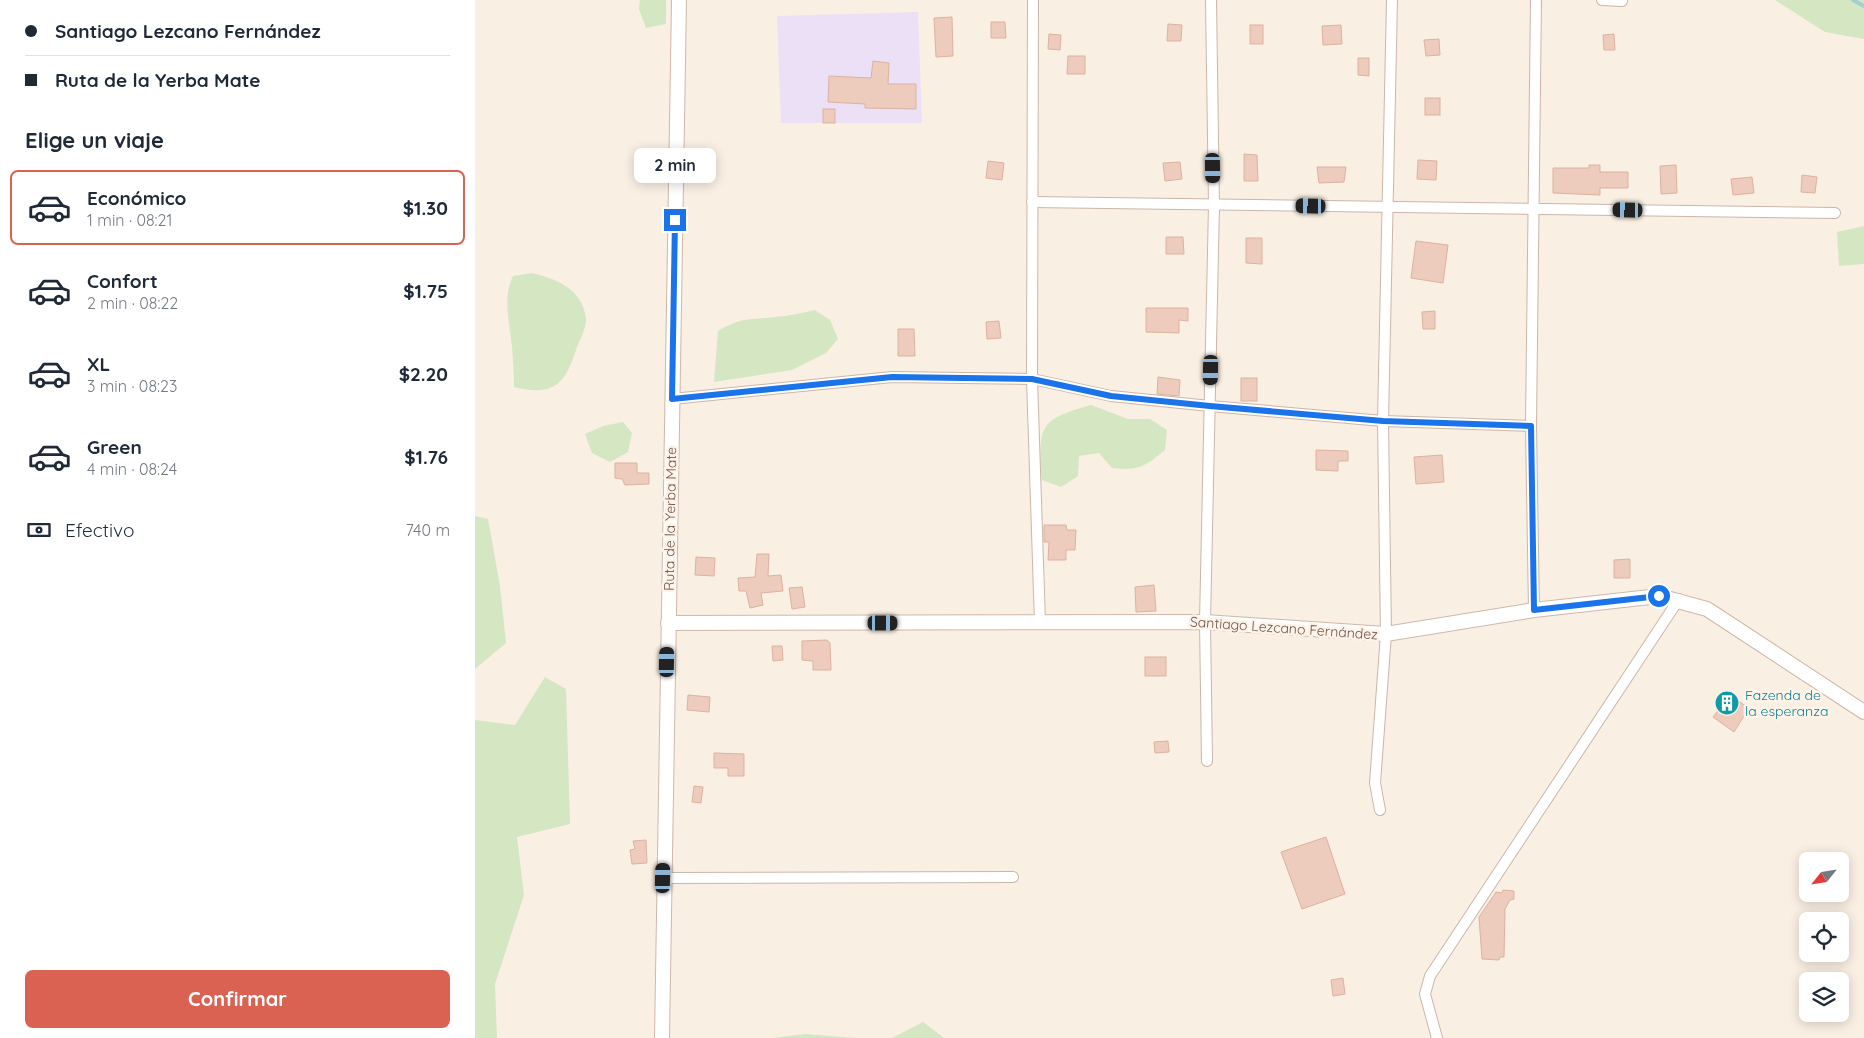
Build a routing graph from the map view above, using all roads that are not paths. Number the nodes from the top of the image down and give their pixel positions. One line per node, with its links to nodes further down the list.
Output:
1 (679, 0): 14 (street, Ruta de la Yerba Mate)
2 (1033, 0): 8 (street)
3 (1211, 0): 9 (street)
4 (1392, 0): 10 (street)
5 (1536, 0): 11 (street)
6 (1602, 0): 7 (street)
7 (1622, 1)
8 (1032, 202): 9 (street); 13 (street)
9 (1214, 205): 10 (street); 15 (street)
10 (1388, 207): 11 (street); 16 (street)
11 (1533, 209): 12 (street); 17 (street)
12 (1835, 213)
13 (1032, 379): 14 (street); 15 (street); 22 (street)
14 (672, 399): 21 (street, Ruta de la Yerba Mate)
15 (1210, 406): 16 (street); 20 (street)
16 (1383, 421): 17 (street); 23 (street)
17 (1531, 426): 19 (street)
18 (1679, 599): 19 (street, Santiago Lezcano Fernández); 24 (street, Santiago Lezcano Fernández); 30 (street)
19 (1534, 610): 23 (street, Santiago Lezcano Fernández)
20 (1205, 622): 22 (street, Santiago Lezcano Fernández); 23 (street, Santiago Lezcano Fernández); 25 (street)
21 (668, 623): 22 (street, Santiago Lezcano Fernández); 27 (street, Ruta de la Yerba Mate)
22 (1040, 623)
23 (1386, 634): 26 (street)
24 (1864, 712)
25 (1207, 761)
26 (1380, 810)
27 (663, 878): 28 (street); 29 (street, Ruta de la Yerba Mate)
28 (1013, 878)
29 (662, 1038)
30 (1437, 1038)

